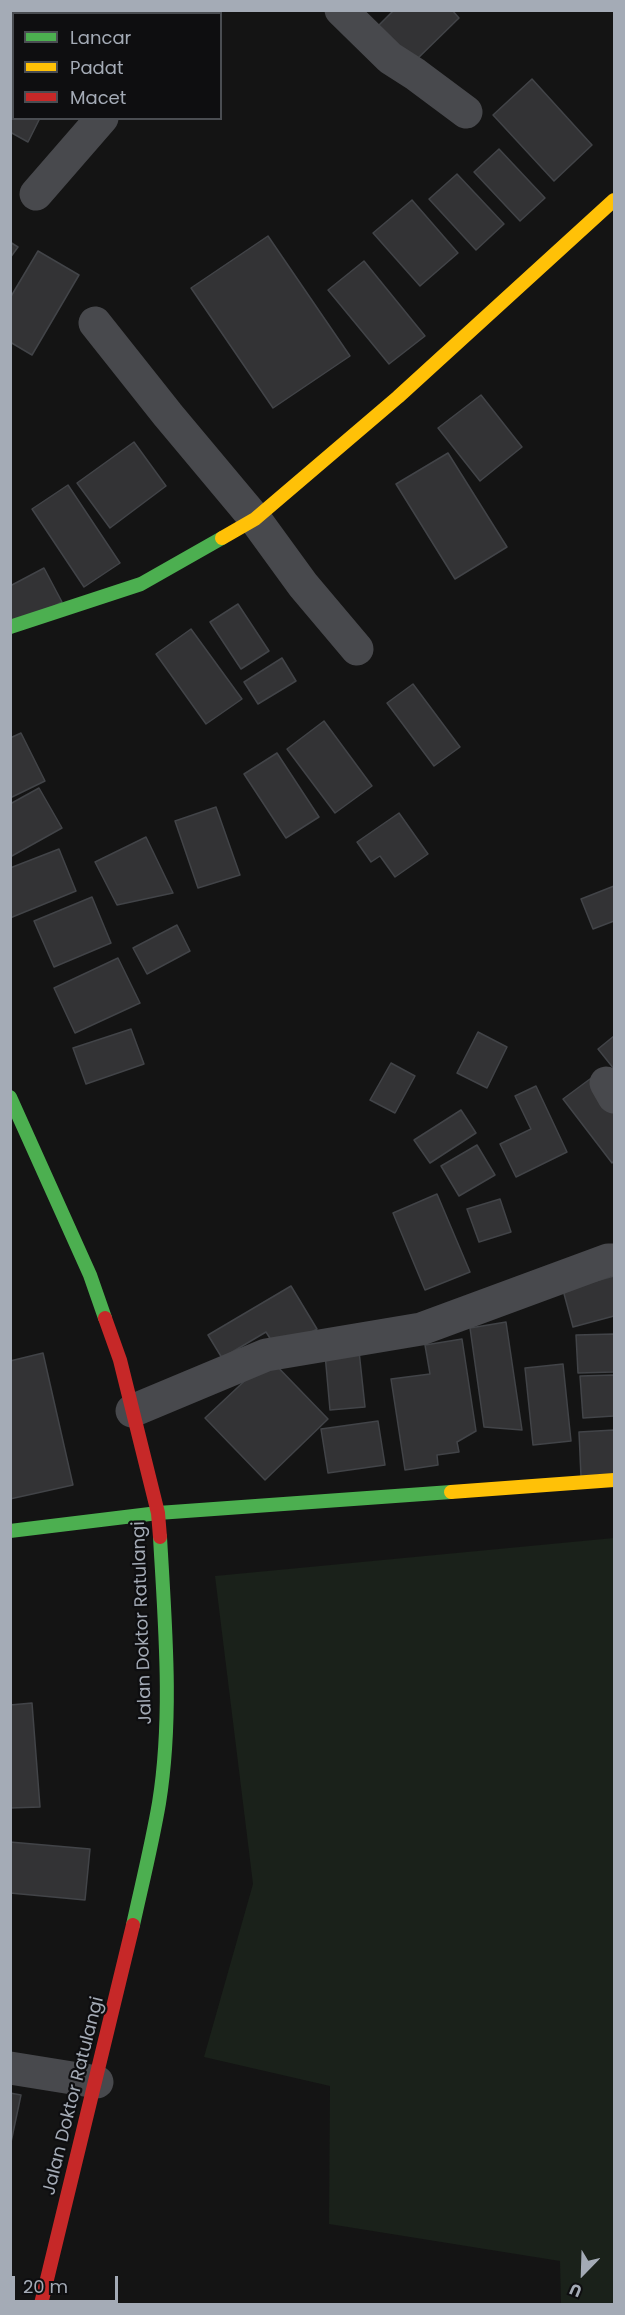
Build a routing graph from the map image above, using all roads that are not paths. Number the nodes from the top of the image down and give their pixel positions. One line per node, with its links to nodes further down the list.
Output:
1 (341, 10): 2 (street)
2 (466, 112)
3 (100, 120): 4 (street)
4 (36, 194)
5 (615, 200): 7 (main road)
6 (95, 323): 7 (street)
7 (255, 519): 8 (main road); 9 (street)
8 (10, 627)
9 (357, 649)
10 (10, 1096): 12 (main road, Jalan Doktor Ratulangi)
11 (615, 1260): 12 (street)
12 (132, 1411): 14 (main road, Jalan Doktor Ratulangi)
13 (615, 1480): 14 (main road)
14 (158, 1513): 15 (main road); 17 (main road, Jalan Doktor Ratulangi)
15 (10, 1531)
16 (10, 2068): 17 (street)
17 (97, 2082): 18 (main road, Jalan Doktor Ratulangi)
18 (41, 2304)

